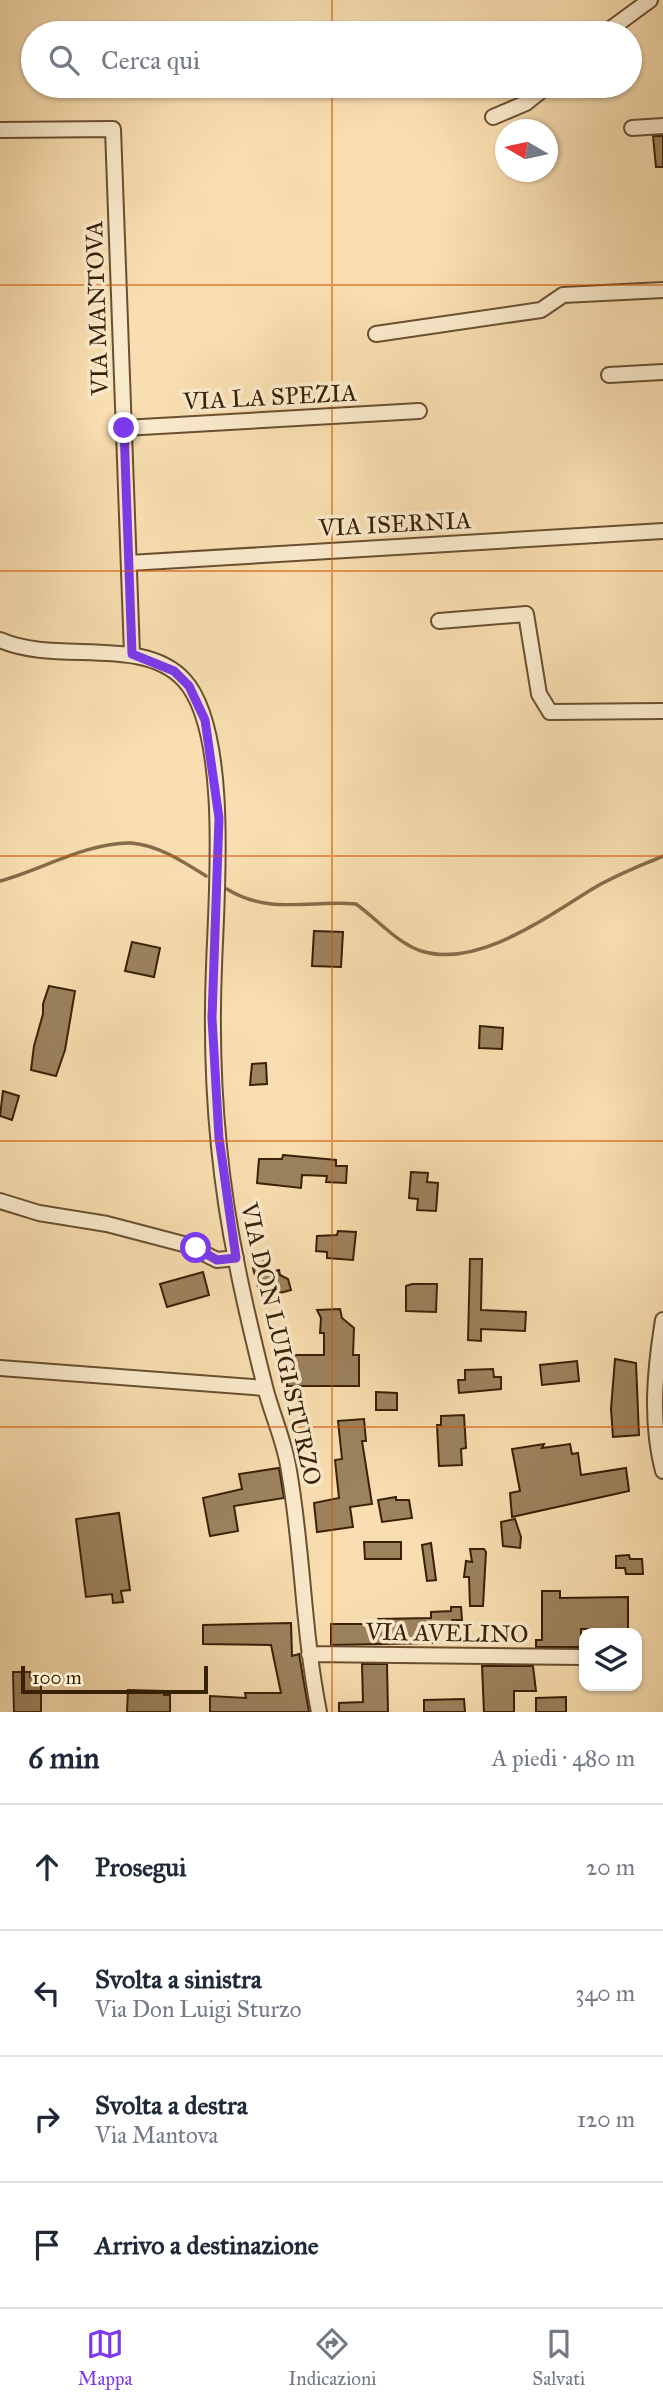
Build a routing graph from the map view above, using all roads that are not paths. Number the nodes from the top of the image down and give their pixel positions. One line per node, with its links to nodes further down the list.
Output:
1 (650, 0): 2 (street)
2 (621, 21)
3 (532, 98): 4 (street)
4 (493, 117)
5 (663, 126): 6 (street)
6 (632, 128)
7 (0, 130): 13 (street, VIA MANTOVA)
8 (663, 290): 9 (street)
9 (376, 334)
10 (663, 372): 11 (street)
11 (609, 375)
12 (419, 411): 13 (street, VIA LA SPEZIA)
13 (124, 428): 15 (street, VIA MANTOVA)
14 (663, 531): 15 (street, VIA ISERNIA)
15 (129, 563): 18 (street, VIA MANTOVA)
16 (439, 621): 19 (street)
17 (0, 640): 18 (street, VIA DON LUIGI STURZO)
18 (132, 654): 21 (street, VIA DON LUIGI STURZO)
19 (663, 711)
20 (0, 1200): 21 (street)
21 (236, 1258): 24 (street, VIA DON LUIGI STURZO)
22 (663, 1320): 25 (street)
23 (0, 1368): 24 (street)
24 (265, 1388): 26 (street, VIA DON LUIGI STURZO)
25 (663, 1471)
26 (309, 1654): 27 (street, VIA AVELINO); 28 (street, VIA DON LUIGI STURZO)
27 (579, 1657)
28 (319, 1712)

